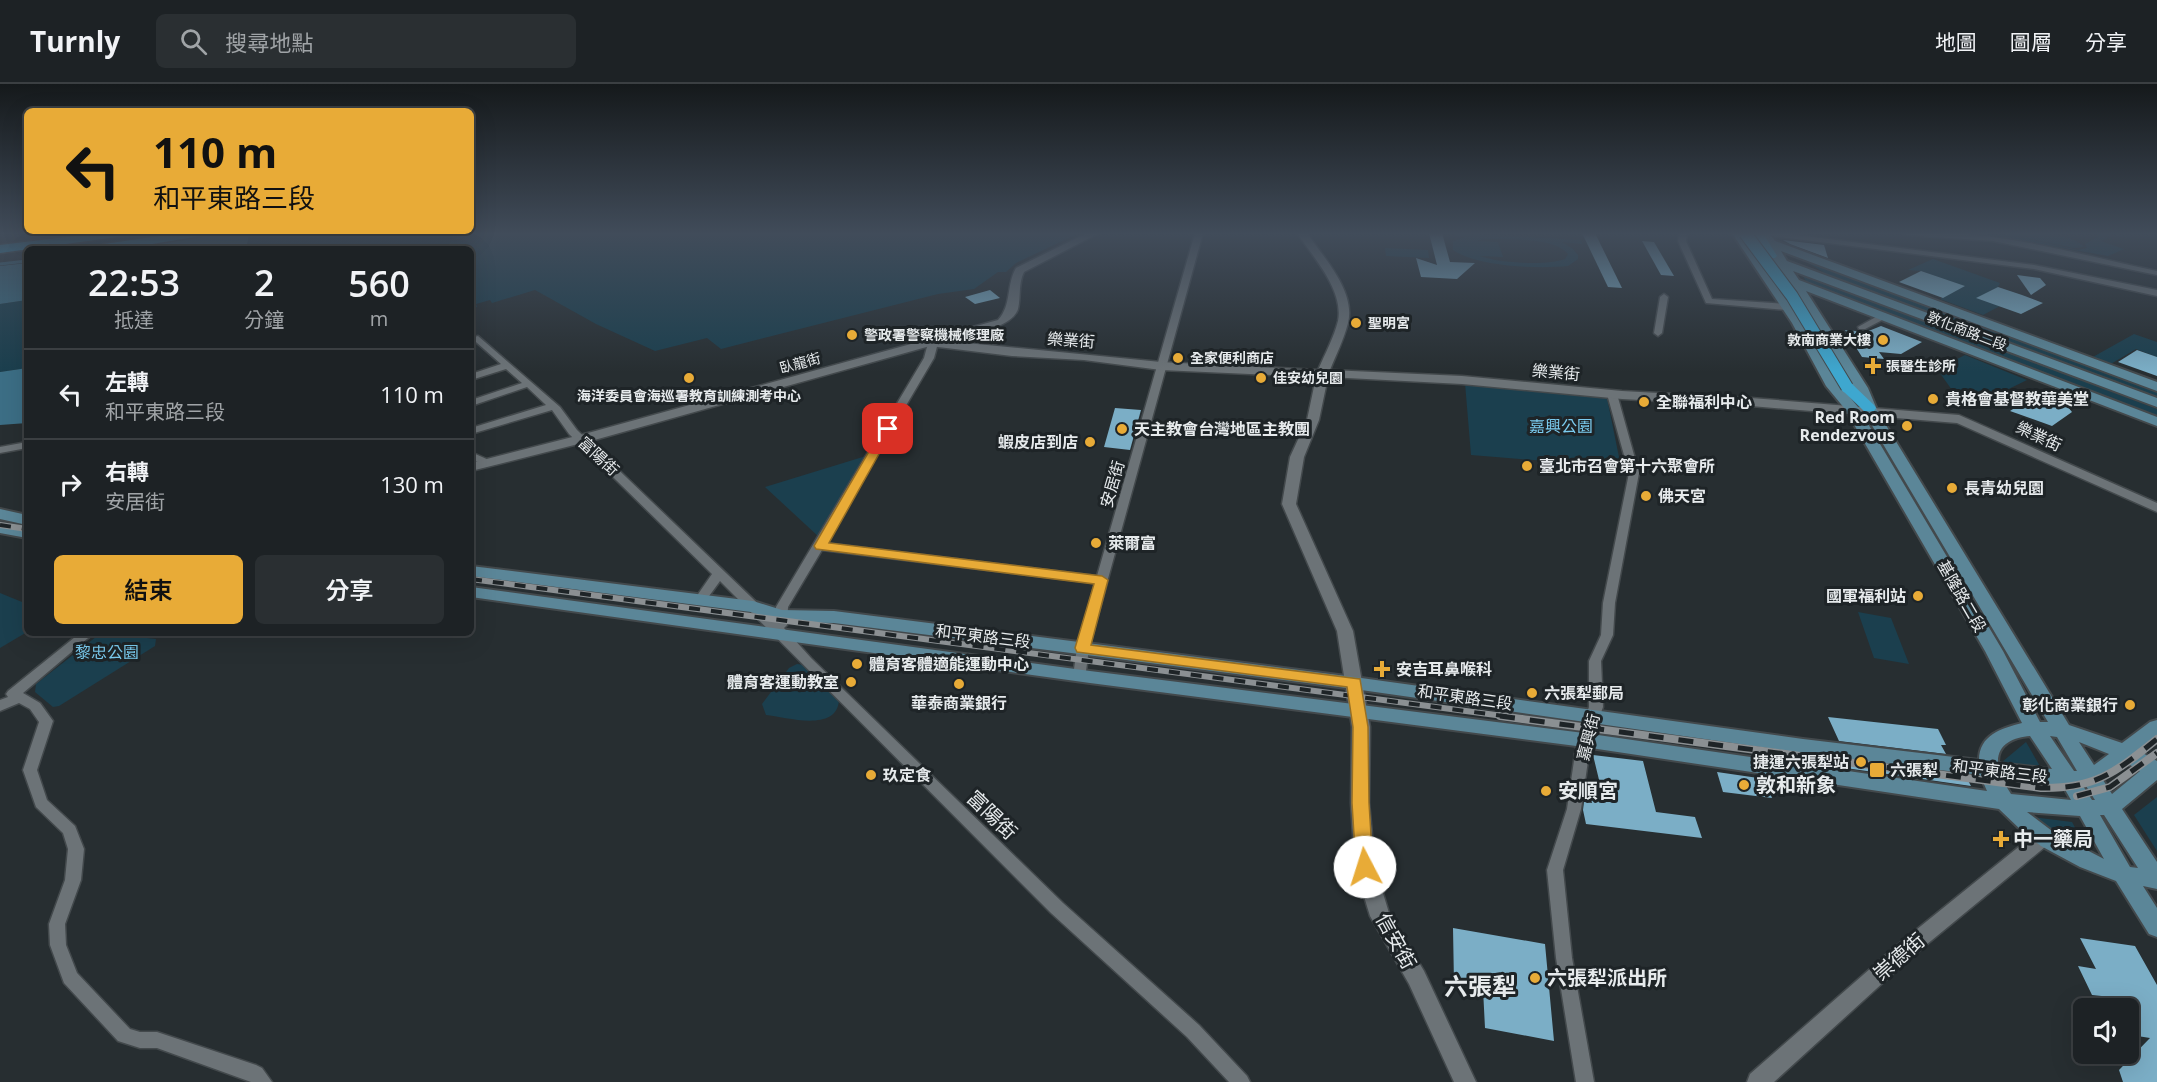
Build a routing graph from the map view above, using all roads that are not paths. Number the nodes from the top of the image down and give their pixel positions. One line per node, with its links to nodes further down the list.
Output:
1 (1016, 280): 20 (street, 臥龍街)
2 (1186, 280): 22 (street, 安居街)
3 (1333, 280): 23 (street, 信安街)
4 (1699, 280): 15 (street)
5 (1768, 280): 15 (main road, 基隆路二段)
6 (1784, 280): 31 (highway, bridge)
7 (1788, 280): 12 (main road, 敦化南路二段)
8 (1792, 280): 12 (main road, 基隆路二段)
9 (1819, 280): 29 (main road, 敦化南路二段)
10 (1879, 280): 26 (main road, 敦化南路二段)
11 (2093, 280): 13 (street)
12 (1794, 282): 16 (main road, 敦化南路二段); 31 (main road, 基隆路二段)
13 (2157, 293)
14 (1664, 297): 18 (street)
15 (1786, 308): 31 (main road, 基隆路二段)
16 (1883, 316): 17 (street); 32 (main road, 敦化南路二段)
17 (1862, 327)
18 (1658, 333)
19 (474, 340): 21 (street, 富陽街)
20 (933, 343): 22 (street, 樂業街); 34 (street, 臥龍街); 45 (street)
21 (507, 366): 24 (street); 25 (street, 富陽街)
22 (1161, 366): 23 (street, 樂業街); 48 (street, 安居街)
23 (1323, 374): 27 (street, 樂業街); 56 (street, 信安街)
24 (474, 376)
25 (527, 384): 28 (street); 30 (street, 富陽街)
26 (2157, 387)
27 (1612, 394): 31 (street, 樂業街); 60 (street, 嘉興街)
28 (474, 402)
29 (2157, 403)
30 (553, 406): 33 (street); 34 (street, 富陽街)
31 (1861, 409): 40 (street, 樂業街); 62 (main road, 基隆路二段); 63 (main road, 基隆路二段)
32 (2157, 422)
33 (474, 430)
34 (580, 438): 38 (street, 臥龍街); 47 (street, 富陽街)
35 (24, 446): 36 (street)
36 (0, 450)
37 (474, 456): 38 (street)
38 (487, 463): 39 (street, 臥龍街)
39 (474, 466)
40 (2157, 508)
41 (0, 514): 42 (main road)
42 (24, 519)
43 (0, 528): 44 (main road)
44 (24, 532)
45 (820, 546): 48 (street); 52 (street)
46 (474, 571): 50 (main road, 和平東路三段)
47 (719, 573): 50 (street); 51 (street, 富陽街)
48 (1102, 580): 54 (street, 安居街)
49 (474, 592): 52 (main road, 和平東路三段)
50 (700, 600): 51 (main road, 和平東路三段)
51 (753, 607): 52 (main road, 和平東路三段)
52 (781, 625): 54 (main road, 和平東路三段); 55 (main road, 和平東路三段); 78 (street, 富陽街)
53 (84, 636): 57 (street)
54 (1083, 648): 55 (street, 安居街); 56 (main road, 和平東路三段)
55 (1080, 676): 59 (main road, 和平東路三段)
56 (1354, 683): 59 (street, 信安街); 60 (main road, 和平東路三段)
57 (20, 697): 58 (street); 77 (street)
58 (0, 706)
59 (1359, 712): 64 (main road, 和平東路三段); 79 (street, 信安街)
60 (1594, 716): 64 (street, 嘉興街); 66 (main road, 和平東路三段)
61 (2157, 727): 65 (main road)
62 (2035, 729): 63 (main road); 66 (main road); 69 (main road, 基隆路二段)
63 (2063, 731): 65 (main road); 68 (main road, 基隆路二段)
64 (1584, 740): 70 (main road, 和平東路三段); 80 (street, 嘉興街)
65 (2124, 752): 67 (main road); 68 (main road)
66 (1988, 769): 69 (main road, 和平東路三段); 70 (main road)
67 (2156, 770): 71 (main road)
68 (2091, 778): 69 (main road, 和平東路三段); 71 (main road, 基隆路二段)
69 (2069, 779): 72 (main road, 基隆路二段)
70 (2006, 802): 72 (main road, 和平東路三段); 73 (main road)
71 (2111, 806): 72 (main road, 和平東路三段); 75 (main road, 基隆路二段)
72 (2087, 809): 74 (main road, 基隆路二段)
73 (2044, 837): 74 (main road); 81 (street, 崇德街)
74 (2124, 875): 75 (main road); 76 (main road, 基隆路二段)
75 (2157, 879)
76 (2157, 927)
77 (263, 1082)
78 (1241, 1082)
79 (1465, 1082)
80 (1585, 1082)
81 (1758, 1082)

